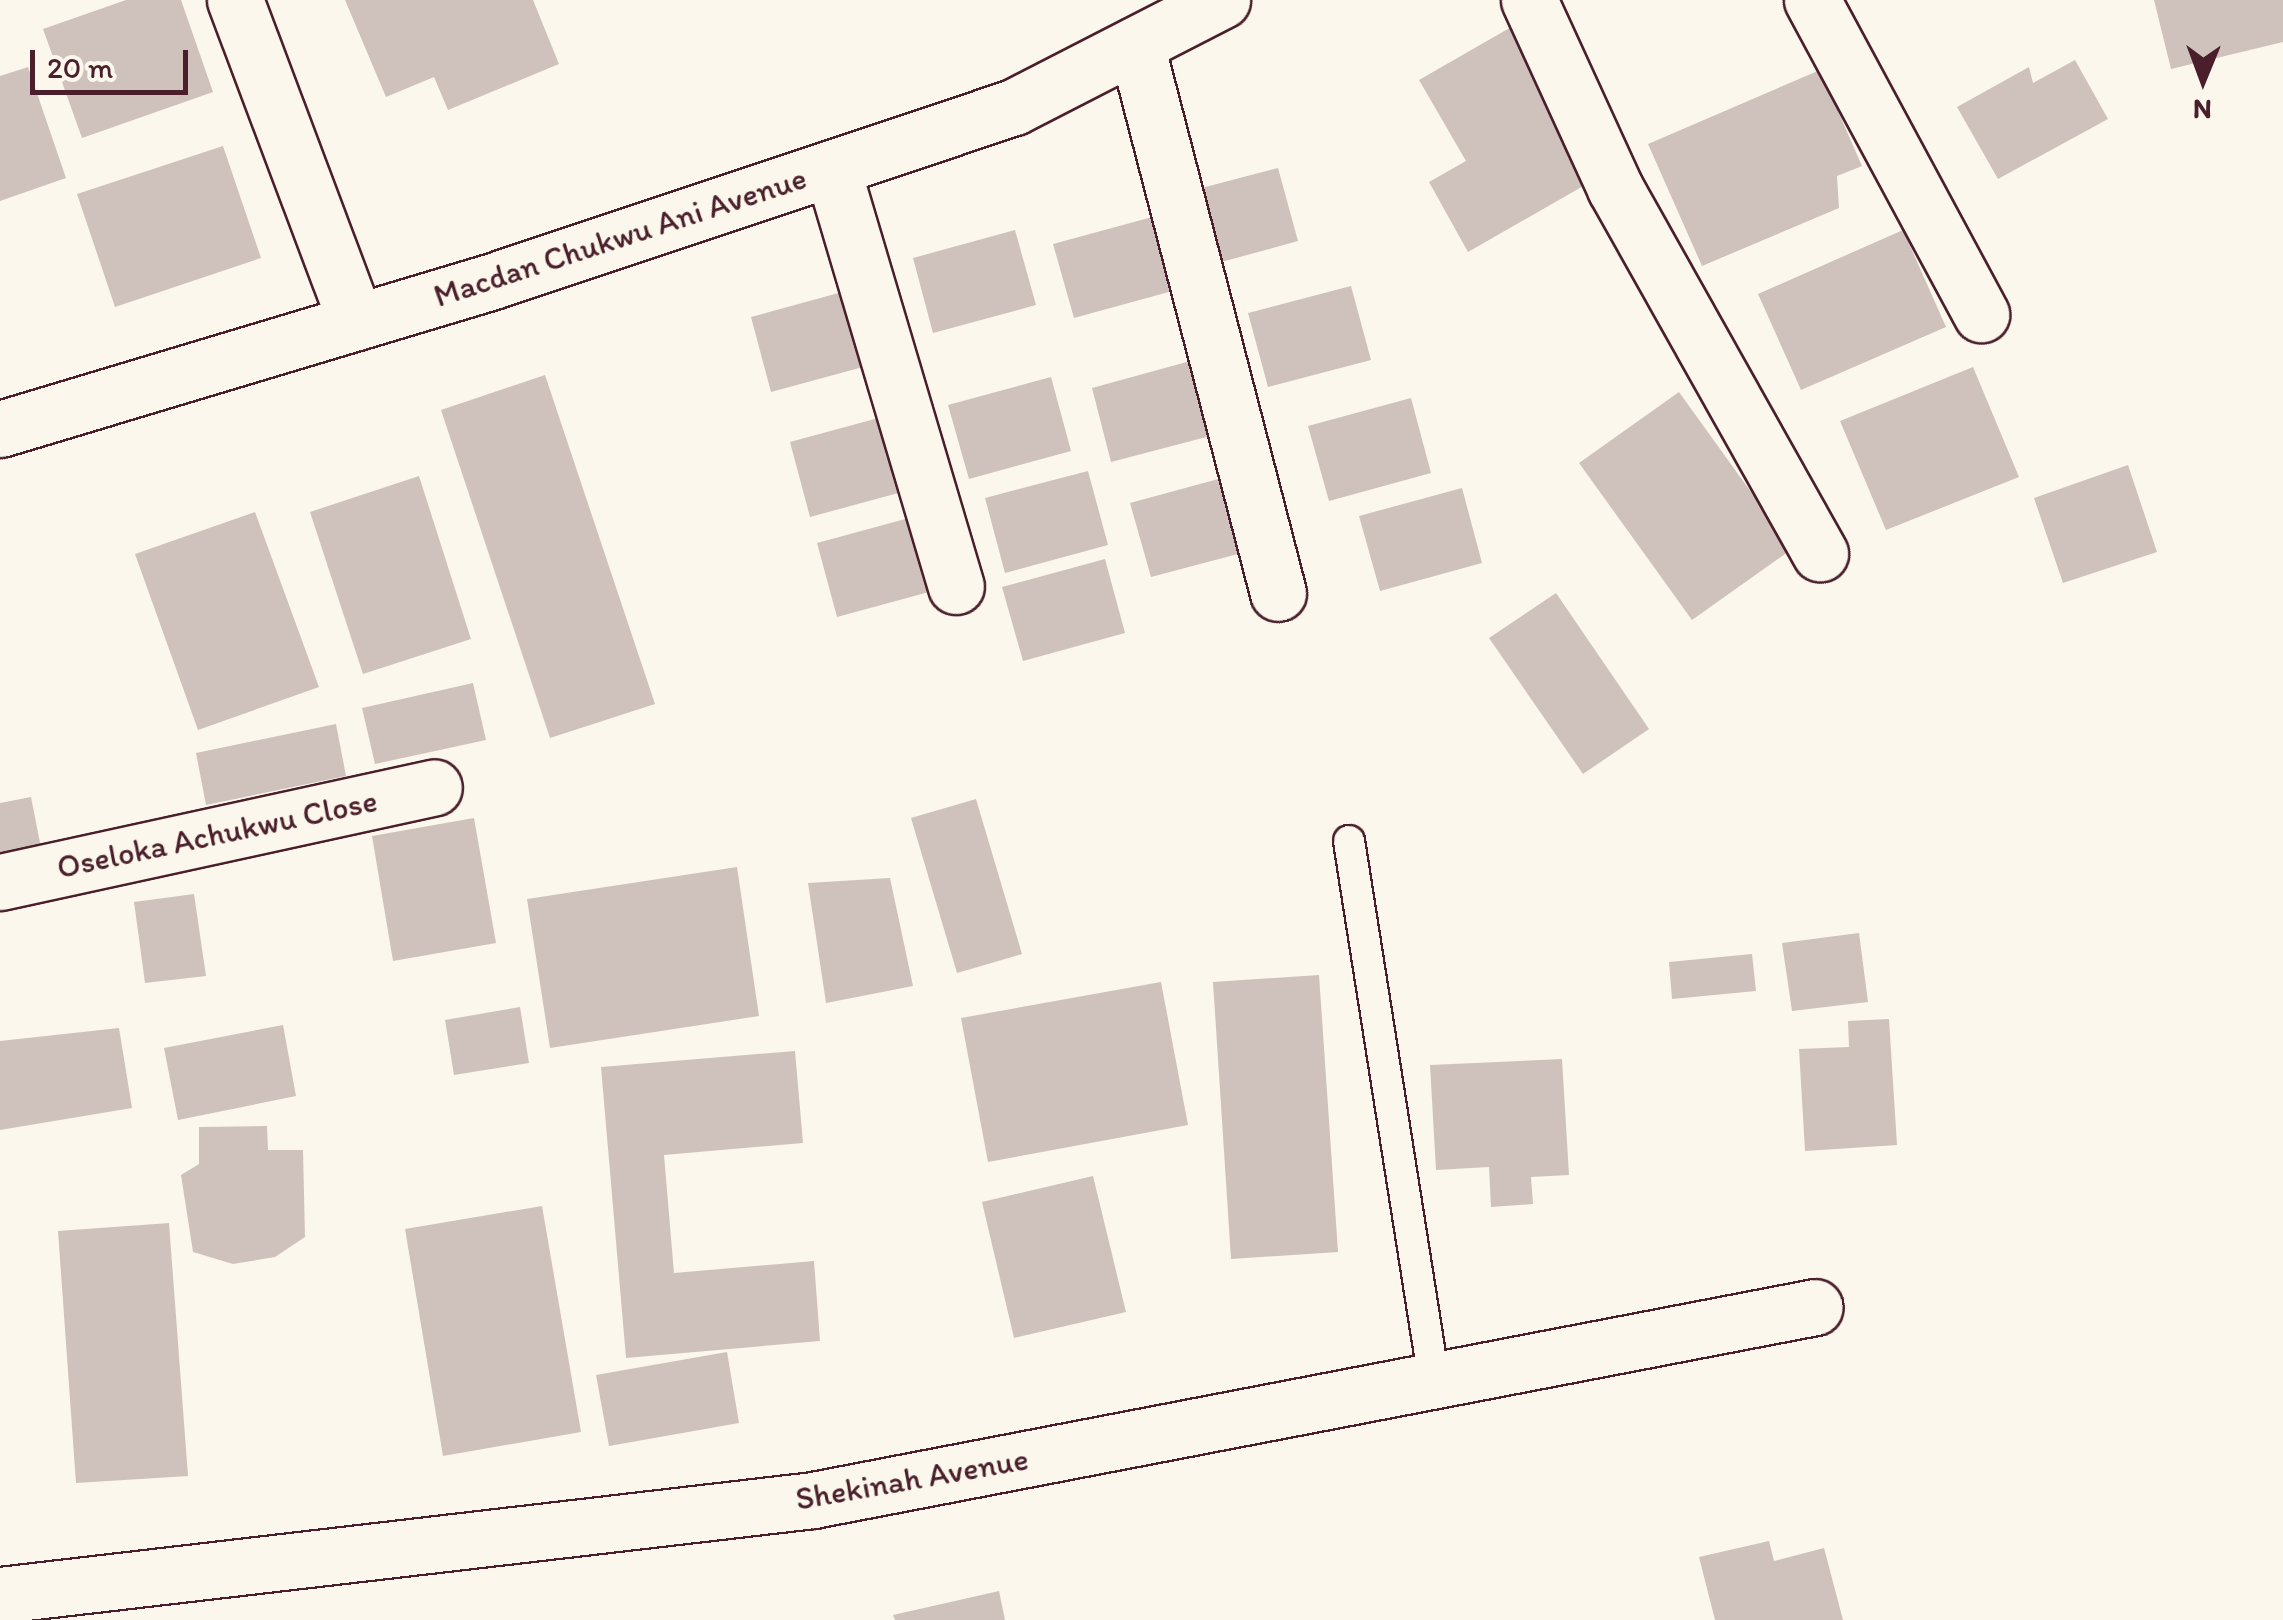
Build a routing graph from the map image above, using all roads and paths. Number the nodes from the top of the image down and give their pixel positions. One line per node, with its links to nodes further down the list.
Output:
1 (235, 0): 8 (street)
2 (1222, 0): 5 (street, Macdan Chukwu Ani Avenue)
3 (1528, 0): 10 (street)
4 (1812, 0): 7 (street)
5 (1136, 45): 6 (street, Macdan Chukwu Ani Avenue); 12 (street)
6 (832, 168): 8 (street, Macdan Chukwu Ani Avenue); 11 (street)
7 (1981, 314)
8 (356, 322): 9 (street, Macdan Chukwu Ani Avenue)
9 (0, 429)
10 (1820, 553)
11 (956, 586)
12 (1278, 592)
13 (434, 786): 15 (street, Oseloka Achukwu Close)
14 (1350, 840): 17 (lane)
15 (0, 882)
16 (1815, 1307): 17 (street, Shekinah Avenue)
17 (1434, 1380): 18 (street, Shekinah Avenue)
18 (0, 1595)

